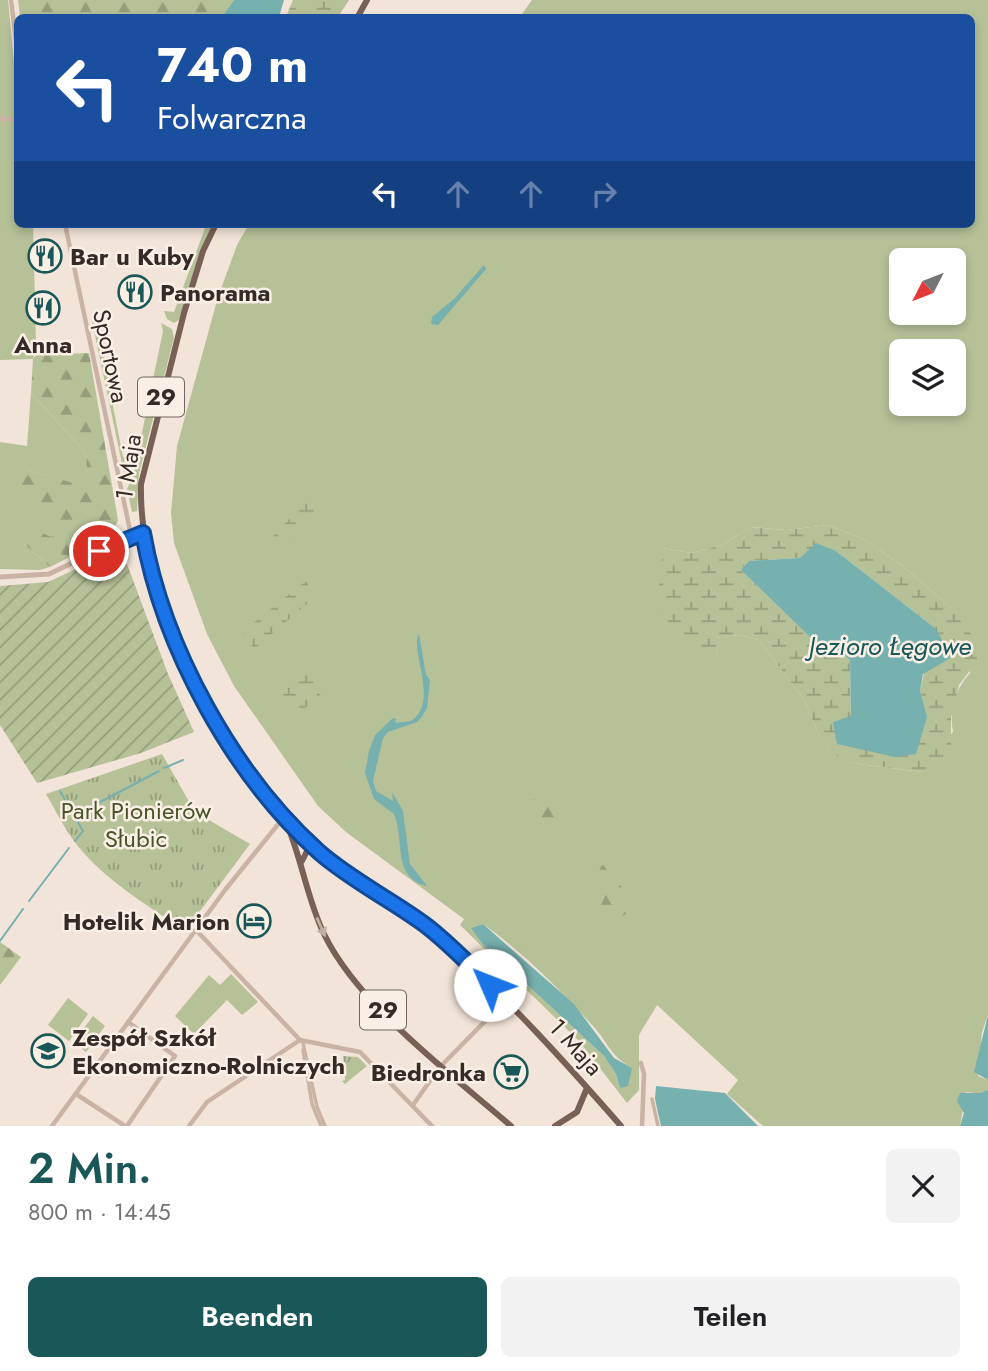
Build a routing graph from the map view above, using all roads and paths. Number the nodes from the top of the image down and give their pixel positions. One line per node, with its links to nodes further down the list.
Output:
1 (11, 0): 2 (street)
2 (14, 24)
3 (66, 228): 6 (street, Sportowa)
4 (214, 228): 5 (main road, 1 Maja / 29)
5 (143, 533): 6 (street); 8 (main road, 1 Maja / 29)
6 (131, 535): 7 (street)
7 (0, 577)
8 (284, 817): 9 (main road, 1 Maja / 29); 10 (main road, 29); 11 (street)
9 (317, 850): 10 (main road); 12 (main road, 1 Maja / 29)
10 (302, 861): 16 (main road, 29, one-way to 16)
11 (195, 930): 13 (street); 14 (street)
12 (506, 1000): 16 (street); 17 (main road, 1 Maja / 29)
13 (128, 1022): 18 (street); 22 (street)
14 (301, 1042): 20 (street); 23 (street); 24 (street)
15 (641, 1063): 29 (street)
16 (441, 1066): 20 (street); 26 (main road, 29)
17 (587, 1088): 27 (main road); 28 (main road, 1 Maja / 29)
18 (76, 1094): 21 (street); 22 (street)
19 (652, 1099): 30 (street)
20 (413, 1105): 25 (street)
21 (52, 1126)
22 (126, 1126)
23 (189, 1126)
24 (323, 1126)
25 (432, 1126)
26 (511, 1126)
27 (555, 1126)
28 (621, 1126)
29 (642, 1126)
30 (658, 1126)

